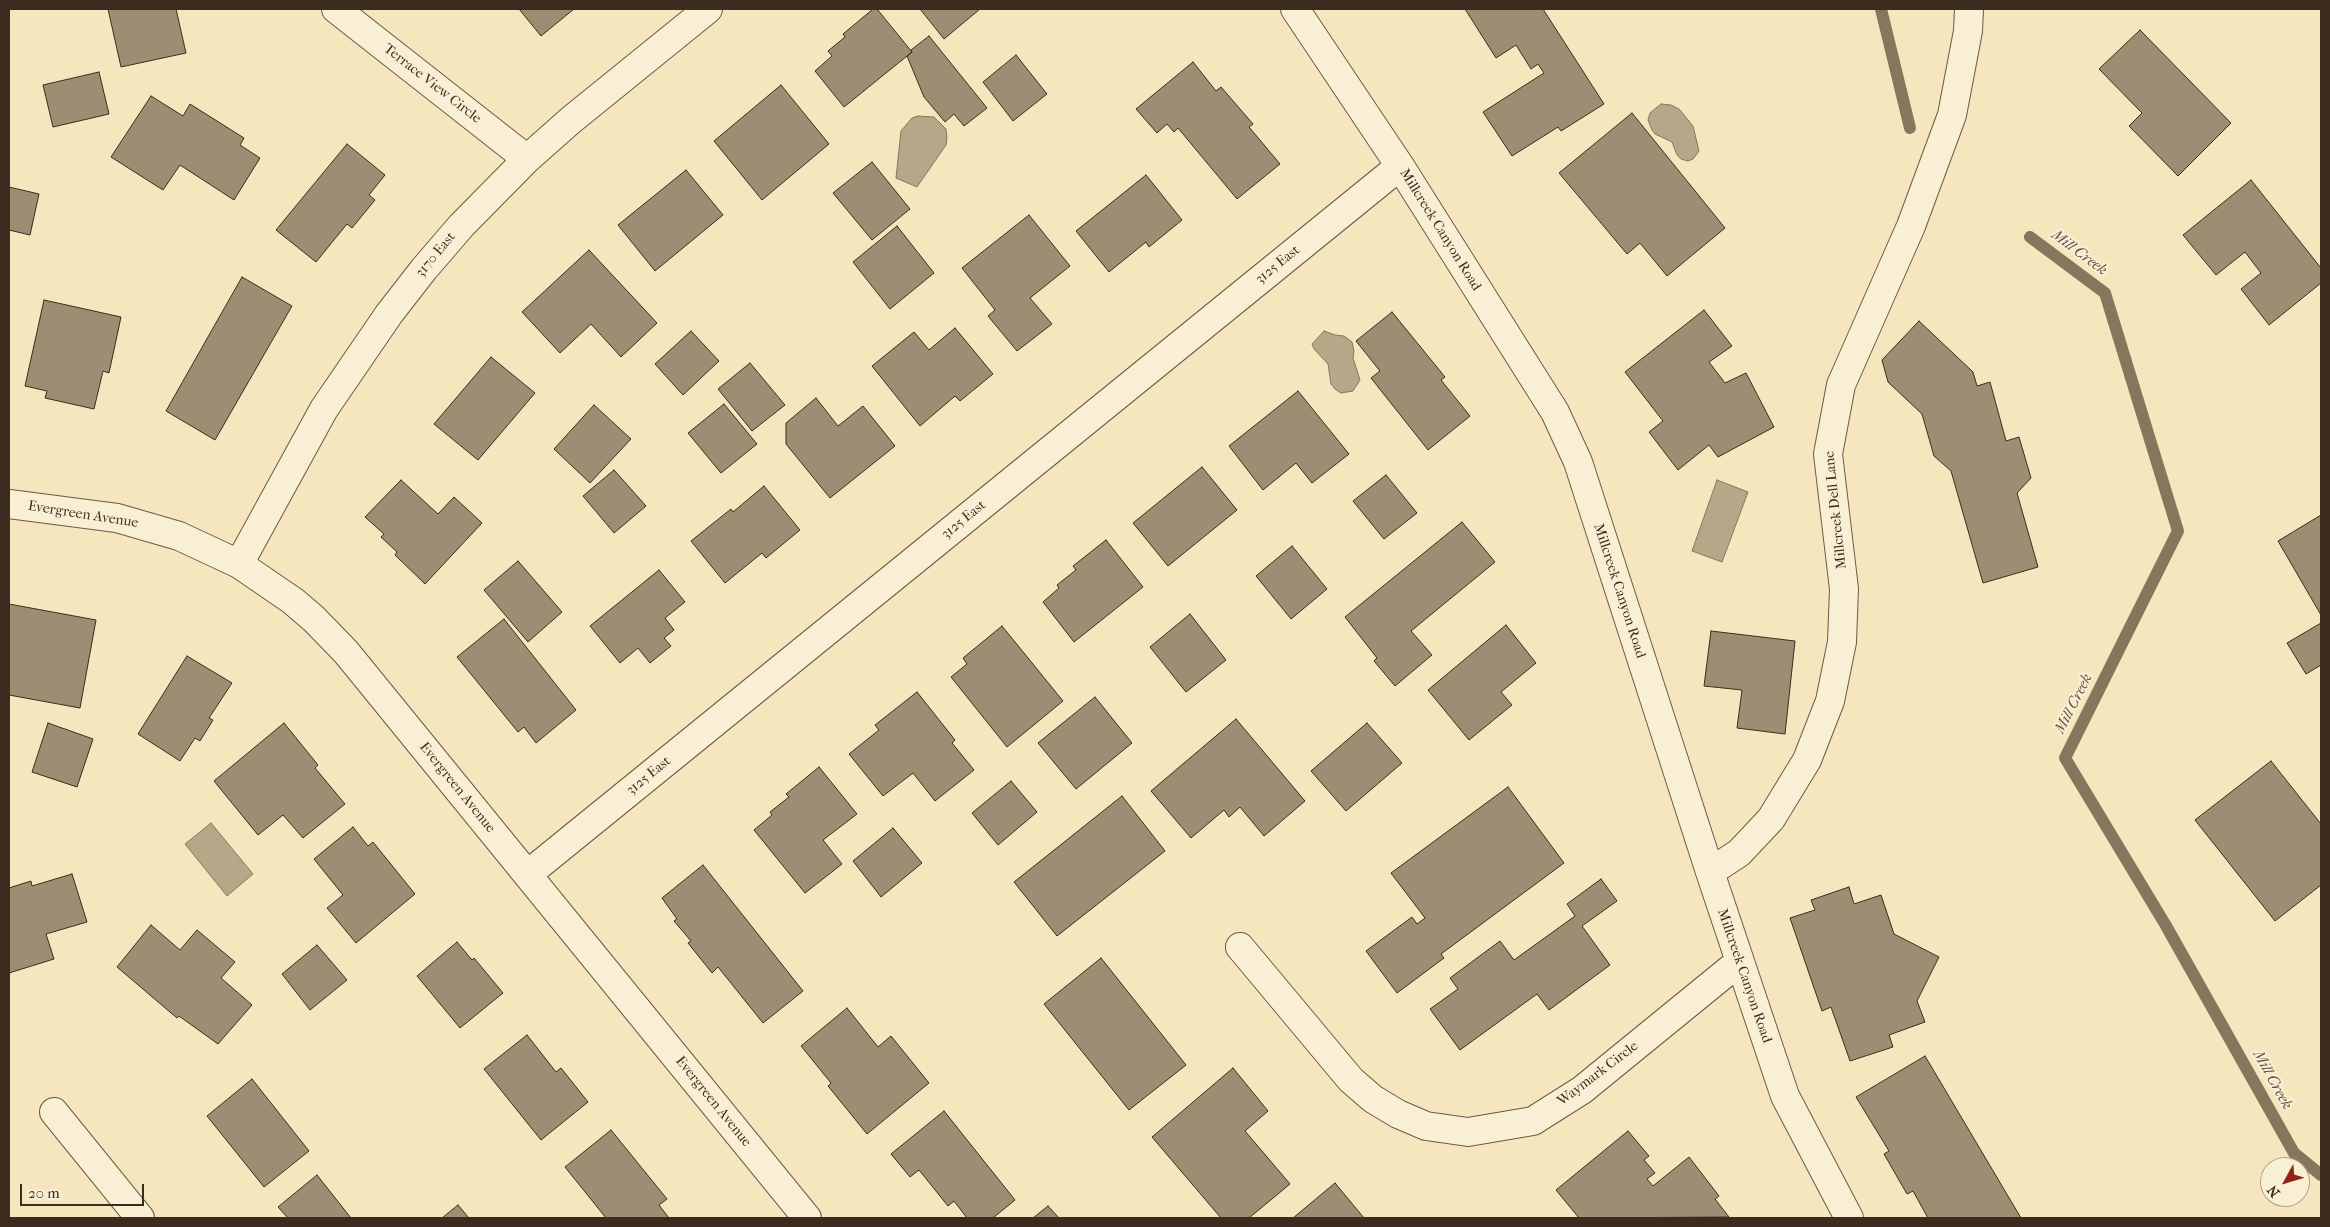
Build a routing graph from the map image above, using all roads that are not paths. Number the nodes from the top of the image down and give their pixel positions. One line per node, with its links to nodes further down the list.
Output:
1 (336, 9): 5 (street, Terrace View Circle)
2 (708, 9): 5 (street, 3170 East)
3 (1295, 9): 6 (street, Millcreek Canyon Road)
4 (1969, 9): 9 (street, Millcreek Dell Lane)
5 (527, 159): 8 (street, 3170 East)
6 (1400, 166): 9 (street, Millcreek Canyon Road); 10 (street, 3125 East)
7 (9, 504): 8 (street, Evergreen Avenue)
8 (239, 564): 10 (street, Evergreen Avenue)
9 (1710, 872): 12 (street, Millcreek Canyon Road)
10 (528, 874): 15 (street, Evergreen Avenue)
11 (1240, 947): 12 (street, Waymark Circle)
12 (1739, 962): 16 (street, Millcreek Canyon Road)
13 (54, 1112): 14 (street)
14 (140, 1218)
15 (807, 1218)
16 (1849, 1218)

